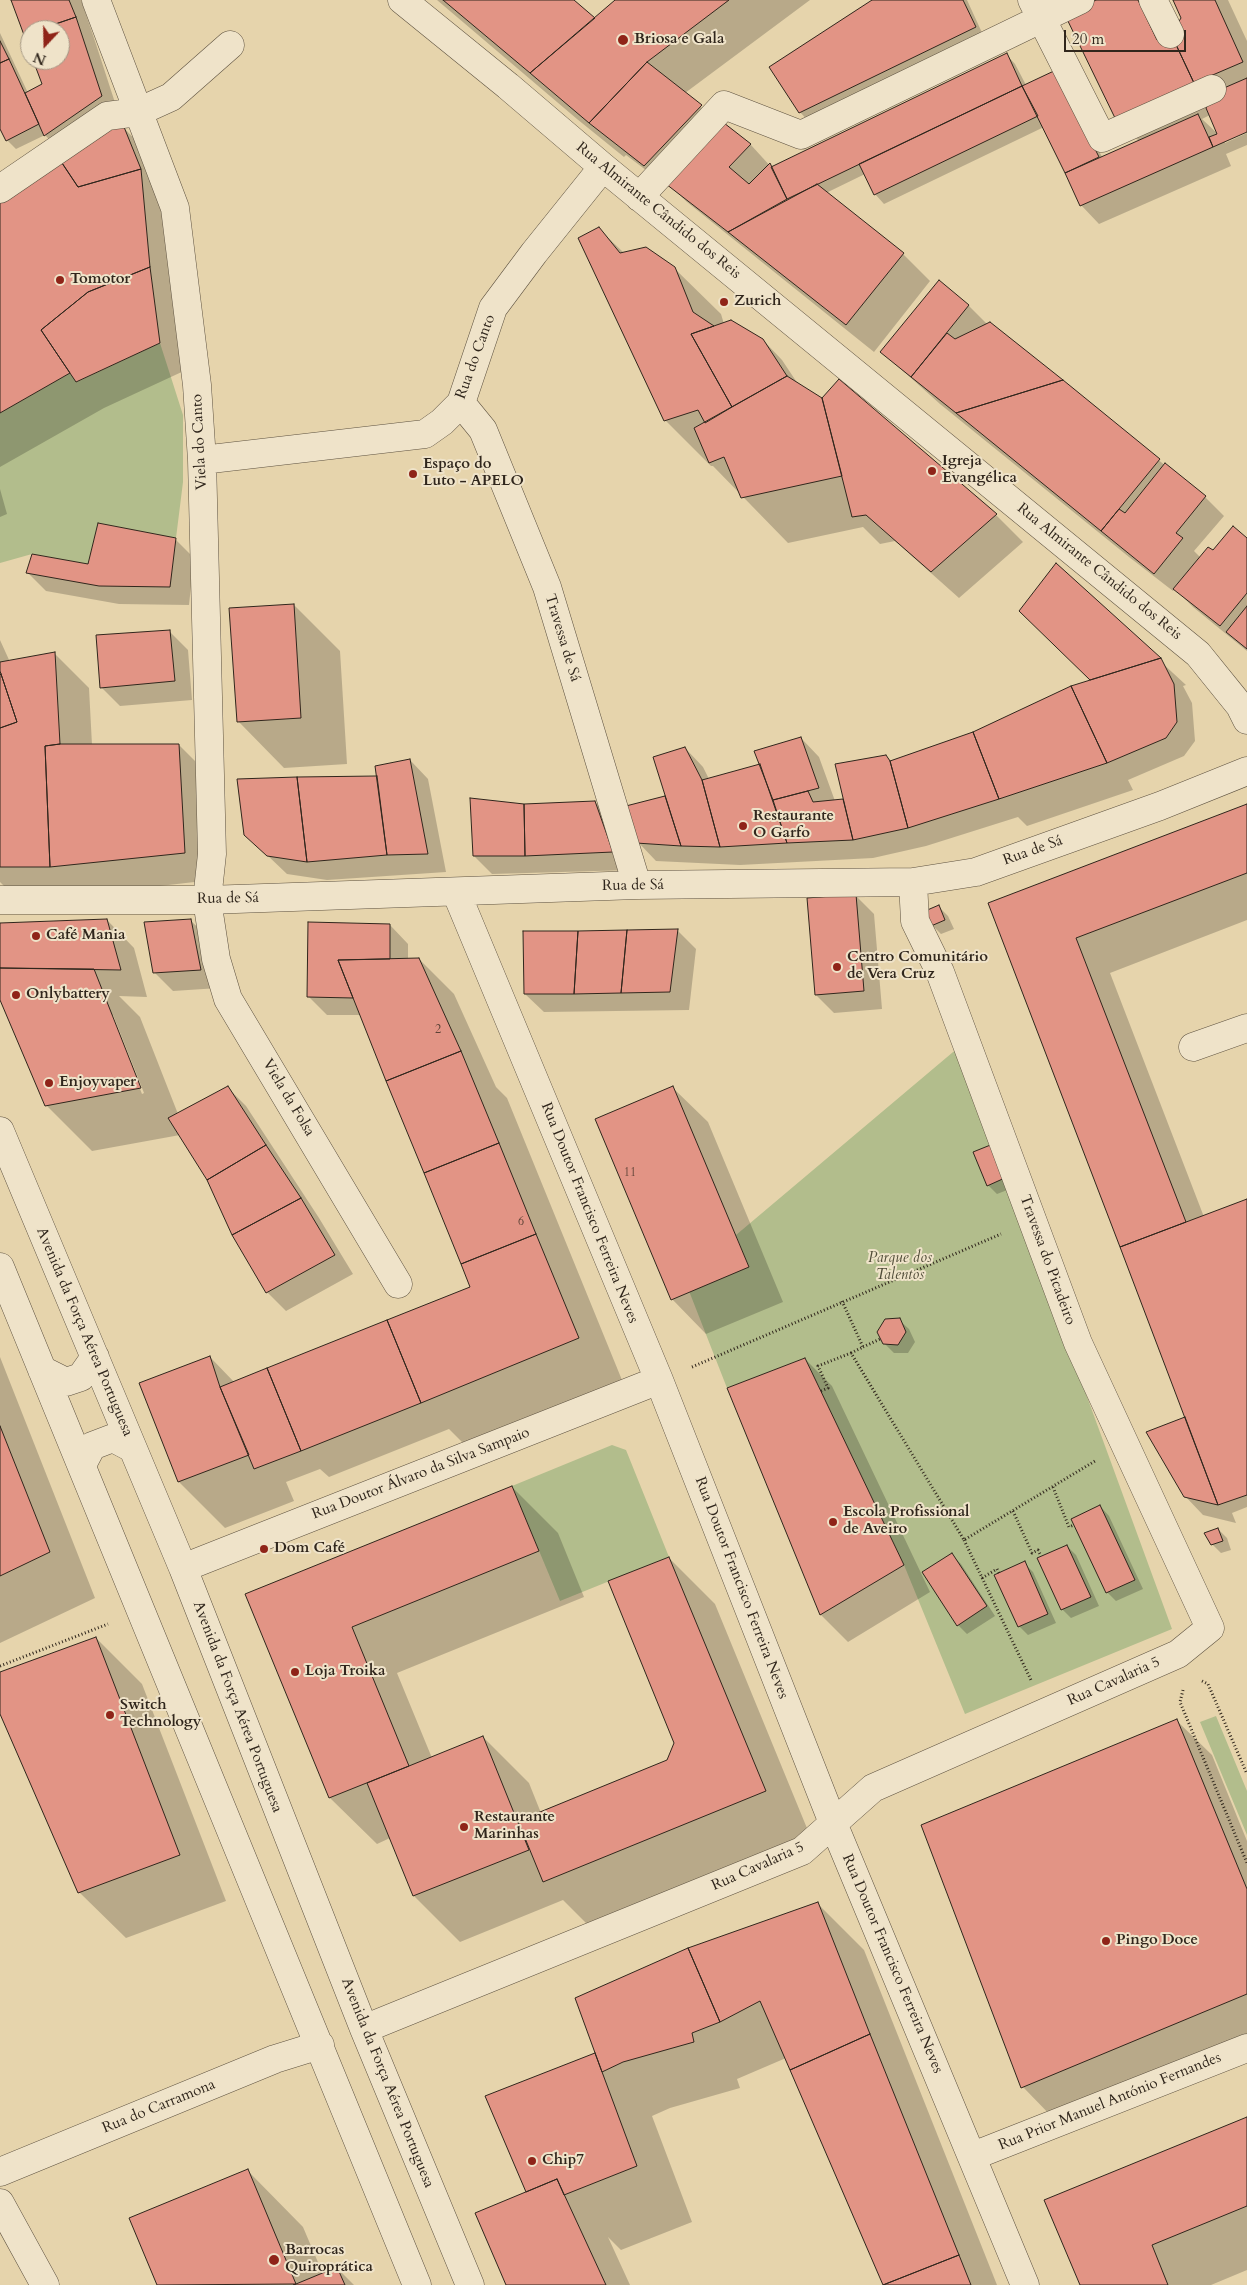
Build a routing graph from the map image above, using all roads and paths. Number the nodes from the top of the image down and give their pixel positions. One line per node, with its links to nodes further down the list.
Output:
1 (96, 0): 9 (street, Viela do Canto)
2 (402, 0): 10 (street, Rua Almirante Cândido dos Reis)
3 (1080, 0): 5 (street)
4 (1153, 0): 6 (street)
5 (1038, 10): 8 (street); 12 (street)
6 (1170, 34)
7 (230, 45): 9 (street)
8 (1212, 89)
9 (138, 112): 11 (street); 14 (street, Viela do Canto)
10 (603, 168): 12 (street, Rua Almirante Cândido dos Reis); 13 (street, Rua do Canto)
11 (0, 189)
12 (639, 196): 15 (street, Rua Almirante Cândido dos Reis)
13 (461, 403): 14 (street, Rua do Canto); 18 (street, Travessa de Sá)
14 (202, 460): 21 (street, Viela do Canto)
15 (1247, 720)
16 (1247, 771): 17 (street, Rua de Sá)
17 (913, 882): 18 (street, Rua de Sá); 25 (street, Travessa do Picadeiro)
18 (637, 885): 19 (street, Rua de Sá)
19 (456, 892): 21 (street, Rua de Sá); 34 (street, Rua Doutor Francisco Ferreira Neves)
20 (0, 900): 21 (street, Rua de Sá)
21 (207, 900): 27 (street, Viela da Folsa)
22 (1247, 1028): 23 (street)
23 (1193, 1047)
24 (0, 1130): 32 (street, Avenida da Força Aérea Portuguesa)
25 (1032, 1221): 28 (path); 36 (street, Travessa do Picadeiro)
26 (0, 1267): 33 (street)
27 (398, 1284)
28 (842, 1301): 30 (path); 34 (path)
29 (880, 1339): 30 (path)
30 (864, 1347): 31 (path)
31 (851, 1353): 35 (path); 42 (path)
32 (95, 1357): 33 (street); 37 (street, Avenida da Força Aérea Portuguesa)
33 (42, 1370): 38 (street)
34 (659, 1380): 44 (street, Rua Doutor Álvaro da Silva Sampaio); 53 (street, Rua Doutor Francisco Ferreira Neves)
35 (821, 1391)
36 (1125, 1443): 39 (path); 48 (street, Travessa do Picadeiro)
37 (132, 1448): 38 (street); 44 (street, Avenida da Força Aérea Portuguesa)
38 (82, 1465): 47 (street)
39 (1052, 1487): 40 (path); 41 (path)
40 (1013, 1511): 42 (path); 43 (path)
41 (1074, 1525)
42 (964, 1540): 46 (path)
43 (1042, 1556)
44 (183, 1568): 55 (street, Avenida da Força Aérea Portuguesa)
45 (999, 1573): 46 (path)
46 (982, 1578): 51 (path)
47 (142, 1611): 50 (path); 56 (street)
48 (1210, 1628): 49 (street, Rua Cavalaria 5)
49 (1182, 1664): 51 (street, Rua Cavalaria 5); 52 (path); 54 (path)
50 (0, 1666)
51 (1046, 1712): 53 (street, Rua Cavalaria 5)
52 (1247, 1774)
53 (833, 1823): 55 (street, Rua Cavalaria 5); 58 (street, Rua Doutor Francisco Ferreira Neves)
54 (1247, 1864)
55 (364, 2029): 63 (street, Avenida da Força Aérea Portuguesa)
56 (320, 2045): 59 (street, Rua do Carramona); 62 (street)
57 (1247, 2048): 58 (street, Rua Prior Manuel António Fernandes)
58 (973, 2156): 64 (street, Rua Doutor Francisco Ferreira Neves)
59 (0, 2172)
60 (0, 2203): 61 (street)
61 (45, 2285)
62 (417, 2285)
63 (470, 2285)
64 (1025, 2285)

